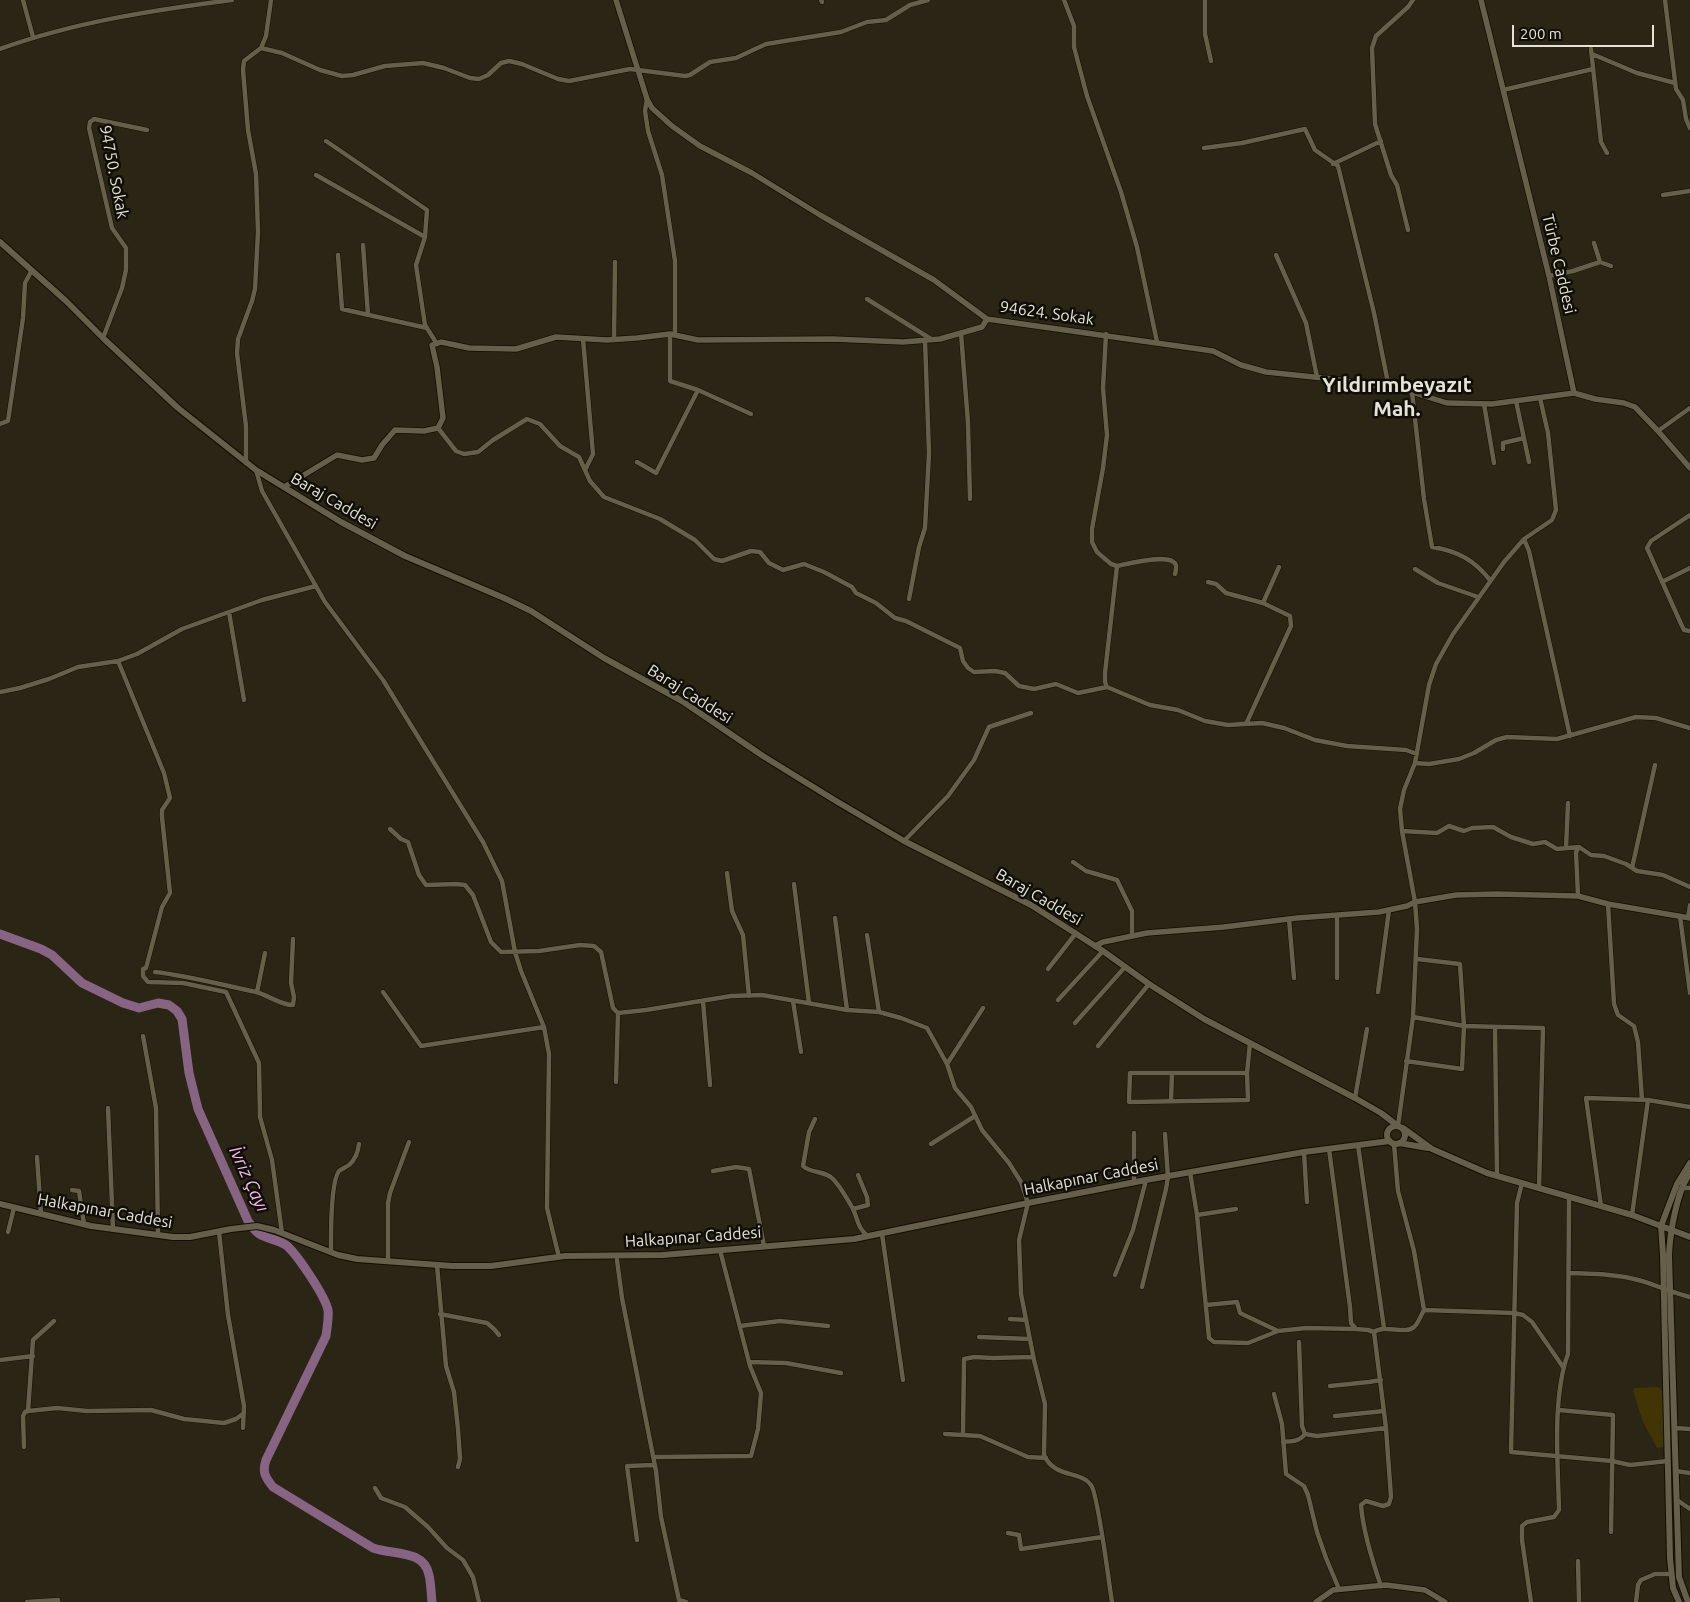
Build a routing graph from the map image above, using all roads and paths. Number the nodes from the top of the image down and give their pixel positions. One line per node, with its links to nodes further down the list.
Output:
1 (23, 0): 11 (street)
2 (232, 0): 11 (street)
3 (271, 0): 12 (street)
4 (616, 0): 15 (street, 94624. Sokak)
5 (928, 0): 15 (street)
6 (1064, 0): 54 (street)
7 (1205, 0): 14 (street)
8 (1413, 0): 23 (street)
9 (1481, 0): 18 (street, Türbe Caddesi)
10 (1665, 0): 17 (street)
11 (33, 37): 13 (street)
12 (262, 48): 15 (street); 73 (street)
13 (0, 49)
14 (1211, 61)
15 (637, 69): 19 (street, 94624. Sokak)
16 (1593, 69): 17 (street); 18 (street); 25 (street)
17 (1675, 83): 20 (street)
18 (1504, 90): 41 (street, Türbe Caddesi)
19 (647, 98): 44 (street, 94624. Sokak); 48 (street)
20 (1690, 128)
21 (147, 130): 49 (street, 94750. Sokak)
22 (326, 141): 31 (street)
23 (1381, 141): 26 (street); 30 (street)
24 (1204, 148): 26 (street)
25 (1607, 153)
26 (1333, 164): 57 (street)
27 (316, 175): 31 (street)
28 (1690, 191): 29 (street)
29 (1663, 195)
30 (1408, 230)
31 (425, 238): 45 (street)
32 (0, 242): 40 (main road, Baraj Caddesi)
33 (1594, 243): 38 (street)
34 (363, 245): 43 (street)
35 (338, 255): 43 (street)
36 (1276, 255): 56 (street)
37 (615, 262): 51 (street)
38 (1600, 262): 39 (street); 41 (street)
39 (1611, 266)
40 (32, 270): 49 (main road, Baraj Caddesi); 66 (street)
41 (1550, 276): 60 (street, Türbe Caddesi)
42 (867, 299): 53 (street)
43 (368, 315): 45 (street)
44 (987, 319): 46 (street); 47 (street, 94624. Sokak)
45 (427, 328): 55 (street)
46 (961, 333): 53 (street); 79 (street)
47 (1106, 334): 54 (street, 94624. Sokak); 82 (street)
48 (672, 335): 51 (street); 52 (street); 58 (street)
49 (103, 338): 73 (main road, Baraj Caddesi)
50 (583, 339): 51 (street); 55 (street); 77 (street)
51 (614, 340)
52 (925, 340): 53 (street); 92 (street)
53 (932, 340)
54 (1157, 342): 56 (street, 94624. Sokak)
55 (437, 344): 67 (street)
56 (1317, 377): 57 (street, 94624. Sokak)
57 (1389, 388): 59 (street, 94624. Sokak)
58 (698, 390): 65 (street); 71 (street)
59 (1412, 392): 63 (street, 94624. Sokak); 87 (street)
60 (1574, 393): 61 (street, 94624. Sokak); 68 (street)
61 (1540, 398): 62 (street, 94624. Sokak); 81 (street)
62 (1516, 401): 63 (street, 94624. Sokak); 69 (street)
63 (1484, 404): 74 (street)
64 (1690, 408): 68 (street)
65 (751, 414)
66 (0, 424)
67 (438, 428): 77 (street); 78 (street)
68 (1658, 431): 75 (street)
69 (1524, 438): 70 (street); 72 (street)
70 (1503, 449)
71 (638, 462)
72 (1529, 462)
73 (246, 463): 76 (main road, Baraj Caddesi)
74 (1494, 463)
75 (1690, 468)
76 (256, 470): 78 (main road, Baraj Caddesi); 90 (street)
77 (585, 470): 97 (street)
78 (284, 487): 110 (main road, Baraj Caddesi)
79 (970, 499)
80 (1690, 515): 89 (street)
81 (1524, 539): 87 (street); 103 (street)
82 (1117, 566): 86 (street); 97 (street)
83 (1279, 567): 93 (street)
84 (1690, 568): 89 (street)
85 (1415, 569): 91 (street)
86 (1176, 574)
87 (1490, 580): 91 (street)
88 (1208, 582): 93 (street)
89 (1662, 582): 95 (street)
90 (316, 586): 94 (street); 134 (street)
91 (1478, 597): 104 (street)
92 (908, 599)
93 (1263, 603): 101 (street)
94 (229, 612): 96 (street); 99 (street)
95 (1690, 631)
96 (118, 661): 98 (street); 145 (street)
97 (1107, 687): 101 (street)
98 (0, 692)
99 (244, 700)
100 (1031, 713): 110 (street)
101 (1246, 724): 104 (street)
102 (1690, 728): 103 (street)
103 (1570, 736): 105 (street)
104 (1417, 754): 105 (street)
105 (1415, 762): 109 (street)
106 (1655, 765): 114 (street)
107 (1568, 803): 112 (street)
108 (390, 829): 134 (street)
109 (1402, 831): 112 (street); 119 (street)
110 (904, 841): 128 (main road, Baraj Caddesi)
111 (1579, 847): 112 (street); 114 (street); 118 (street)
112 (1566, 848)
113 (1073, 862): 130 (street)
114 (1632, 868): 117 (street)
115 (727, 873): 150 (street)
116 (794, 884): 154 (street)
117 (1690, 887)
118 (1578, 896): 119 (street); 120 (street)
119 (1415, 902): 122 (street); 136 (street)
120 (1608, 904): 124 (street); 176 (street)
121 (1690, 905): 126 (street)
122 (1389, 910): 123 (street); 148 (street)
123 (1337, 915): 127 (street); 142 (street)
124 (1680, 916): 126 (street); 139 (street)
125 (835, 918): 156 (street)
126 (1689, 918)
127 (1289, 919): 130 (street); 141 (street)
128 (1076, 934): 132 (main road, Baraj Caddesi); 138 (street)
129 (867, 935): 157 (street)
130 (1132, 936): 132 (street)
131 (293, 939): 146 (street)
132 (1095, 946): 133 (main road, Baraj Caddesi)
133 (1103, 951): 137 (main road, Baraj Caddesi); 151 (street)
134 (515, 952): 158 (street); 162 (street)
135 (265, 953): 146 (street)
136 (1417, 959): 159 (street); 161 (street)
137 (1125, 967): 143 (main road, Baraj Caddesi); 160 (street)
138 (1048, 969)
139 (1688, 971): 149 (street)
140 (155, 972): 144 (street)
141 (1294, 978)
142 (1336, 978)
143 (1149, 984): 166 (main road, Baraj Caddesi); 167 (street)
144 (229, 987): 145 (street); 146 (street)
145 (226, 992): 225 (street)
146 (257, 992)
147 (383, 992): 162 (street)
148 (1378, 992)
149 (1690, 993)
150 (748, 996): 152 (street); 153 (street)
151 (1058, 1000)
152 (703, 1001): 158 (street); 174 (street)
153 (793, 1001): 154 (street); 168 (street)
154 (809, 1003): 156 (street)
155 (983, 1008): 170 (street)
156 (846, 1010): 157 (street)
157 (879, 1012): 170 (street)
158 (618, 1013): 173 (street)
159 (1413, 1017): 161 (street); 169 (street)
160 (1075, 1023)
161 (1464, 1026): 163 (street); 169 (street)
162 (544, 1028): 233 (street)
163 (1495, 1028): 199 (street); 204 (street)
164 (1368, 1029): 175 (street)
165 (143, 1036): 227 (street)
166 (1250, 1044): 172 (street); 175 (main road, Baraj Caddesi)
167 (1098, 1046)
168 (801, 1052)
169 (1406, 1060): 182 (street)
170 (947, 1064): 180 (street)
171 (1172, 1072): 172 (street); 177 (street); 177 (street)
172 (1247, 1073): 177 (street)
173 (616, 1082)
174 (710, 1085)
175 (1355, 1098): 182 (main road, Baraj Caddesi)
176 (1645, 1100): 178 (street); 212 (street); 218 (street)
177 (1171, 1101)
178 (1690, 1107)
179 (108, 1108): 221 (street)
180 (975, 1116): 188 (street); 210 (street)
181 (815, 1119): 214 (street)
182 (1400, 1127): 186 (main road); 186 (main road); 191 (main road, Baraj Caddesi)
183 (1134, 1133): 202 (street)
184 (1165, 1134): 200 (street)
185 (409, 1142): 235 (street)
186 (1394, 1143): 189 (main road, Halkapınar Caddesi); 191 (main road, Halkapınar Caddesi); 244 (street)
187 (359, 1144): 232 (street)
188 (931, 1144)
189 (1358, 1145): 190 (main road, Halkapınar Caddesi); 252 (street)
190 (1329, 1148): 192 (main road, Halkapınar Caddesi); 253 (street)
191 (1432, 1149): 199 (main road)
192 (1304, 1152): 196 (main road, Halkapınar Caddesi); 209 (street)
193 (37, 1157): 216 (street)
194 (1690, 1163): 220 (main road)
195 (713, 1172): 230 (street)
196 (1190, 1172): 200 (main road, Halkapınar Caddesi); 217 (street)
197 (1690, 1173): 205 (main road)
198 (858, 1175): 214 (street)
199 (1497, 1176): 203 (main road)
200 (1168, 1177): 201 (main road, Halkapınar Caddesi); 239 (street)
201 (1146, 1180): 202 (main road, Halkapınar Caddesi); 238 (street)
202 (1134, 1183): 210 (main road, Halkapınar Caddesi)
203 (1522, 1183): 204 (main road); 245 (street)
204 (1539, 1188): 208 (main road)
205 (1682, 1188): 206 (street); 222 (main road)
206 (1690, 1188)
207 (72, 1190): 219 (street)
208 (1569, 1198): 212 (main road); 237 (street)
209 (1307, 1202)
210 (1028, 1203): 226 (main road, Halkapınar Caddesi); 248 (street)
211 (0, 1204): 213 (main road, Halkapınar Caddesi)
212 (1601, 1206): 218 (main road)
213 (14, 1208): 216 (main road, Halkapınar Caddesi); 223 (street)
214 (853, 1209): 228 (street)
215 (1236, 1209): 217 (street)
216 (41, 1214): 219 (main road, Halkapınar Caddesi)
217 (1197, 1215): 243 (street)
218 (1632, 1215): 220 (main road)
219 (84, 1224): 221 (main road, Halkapınar Caddesi)
220 (1661, 1226): 222 (main road); 240 (main road)
221 (113, 1229): 227 (main road, Halkapınar Caddesi)
222 (1673, 1230): 229 (main road); 241 (main road)
223 (8, 1232)
224 (219, 1232): 225 (main road, Halkapınar Caddesi); 227 (main road, Halkapınar Caddesi); 273 (street)
225 (282, 1233): 232 (main road, Halkapınar Caddesi)
226 (882, 1234): 228 (main road, Halkapınar Caddesi); 266 (street)
227 (158, 1235)
228 (869, 1237): 230 (main road, Halkapınar Caddesi)
229 (1690, 1237)
230 (764, 1246): 231 (main road, Halkapınar Caddesi)
231 (720, 1250): 233 (main road, Halkapınar Caddesi); 250 (street)
232 (331, 1252): 235 (main road, Halkapınar Caddesi)
233 (558, 1257): 236 (main road, Halkapınar Caddesi)
234 (617, 1260): 285 (street)
235 (388, 1262): 236 (main road, Halkapınar Caddesi)
236 (437, 1265): 246 (street)
237 (1569, 1273): 240 (street); 264 (street)
238 (1115, 1275)
239 (1142, 1286)
240 (1664, 1289): 241 (street); 288 (main road)
241 (1671, 1292): 242 (street); 277 (main road)
242 (1690, 1297)
243 (1206, 1305): 254 (street); 254 (street)
244 (1424, 1310): 245 (street); 252 (street)
245 (1514, 1313): 264 (street); 284 (street)
246 (440, 1314): 256 (street); 290 (street)
247 (1010, 1320): 248 (street)
248 (1026, 1320): 258 (street)
249 (54, 1321): 260 (street)
250 (740, 1326): 251 (street); 263 (street)
251 (828, 1326)
252 (1384, 1328): 255 (street)
253 (1356, 1329): 254 (street); 255 (street)
254 (1278, 1331)
255 (1374, 1332): 267 (street)
256 (499, 1335)
257 (979, 1337): 258 (street)
258 (1030, 1339): 261 (street)
259 (1299, 1342): 280 (street)
260 (33, 1356): 262 (street); 271 (street)
261 (1033, 1357): 281 (street); 286 (street)
262 (0, 1360)
263 (749, 1362): 265 (street); 285 (street)
264 (1563, 1368): 270 (street)
265 (841, 1374)
266 (903, 1380)
267 (1381, 1380): 268 (street); 272 (street)
268 (1330, 1386)
269 (1274, 1394): 282 (street)
270 (1559, 1410): 284 (street); 287 (street)
271 (28, 1411): 273 (street); 283 (street)
272 (1384, 1411): 274 (street); 276 (street)
273 (244, 1413): 275 (street)
274 (1335, 1416)
275 (244, 1428)
276 (1386, 1428): 280 (street); 302 (street)
277 (1675, 1428): 278 (street); 291 (main road)
278 (1690, 1429)
279 (945, 1434): 281 (street)
280 (1305, 1434): 282 (street)
281 (963, 1435): 286 (street)
282 (1283, 1442): 303 (street)
283 (24, 1447)
284 (1558, 1456): 287 (street); 311 (street)
285 (653, 1457): 289 (street)
286 (1046, 1458): 298 (street)
287 (1612, 1461): 288 (street); 296 (street)
288 (1668, 1461): 301 (main road)
289 (654, 1465): 299 (street); 307 (street)
290 (458, 1467)
291 (1676, 1471): 292 (street); 294 (main road)
292 (1690, 1473)
293 (375, 1488): 306 (street)
294 (1677, 1500): 295 (street); 315 (main road)
295 (1690, 1509)
296 (1611, 1532)
297 (1008, 1533): 298 (street)
298 (1102, 1537): 308 (street)
299 (637, 1540)
300 (1578, 1561): 312 (street)
301 (1672, 1574): 313 (street); 314 (main road)
302 (1381, 1586): 303 (street); 310 (street)
303 (1340, 1589): 309 (street)
304 (27, 1602): 305 (street)
305 (58, 1602)
306 (478, 1602)
307 (686, 1602)
308 (1112, 1602)
309 (1316, 1602)
310 (1445, 1602)
311 (1531, 1602)
312 (1579, 1602)
313 (1636, 1602)
314 (1679, 1602)
315 (1688, 1602)

